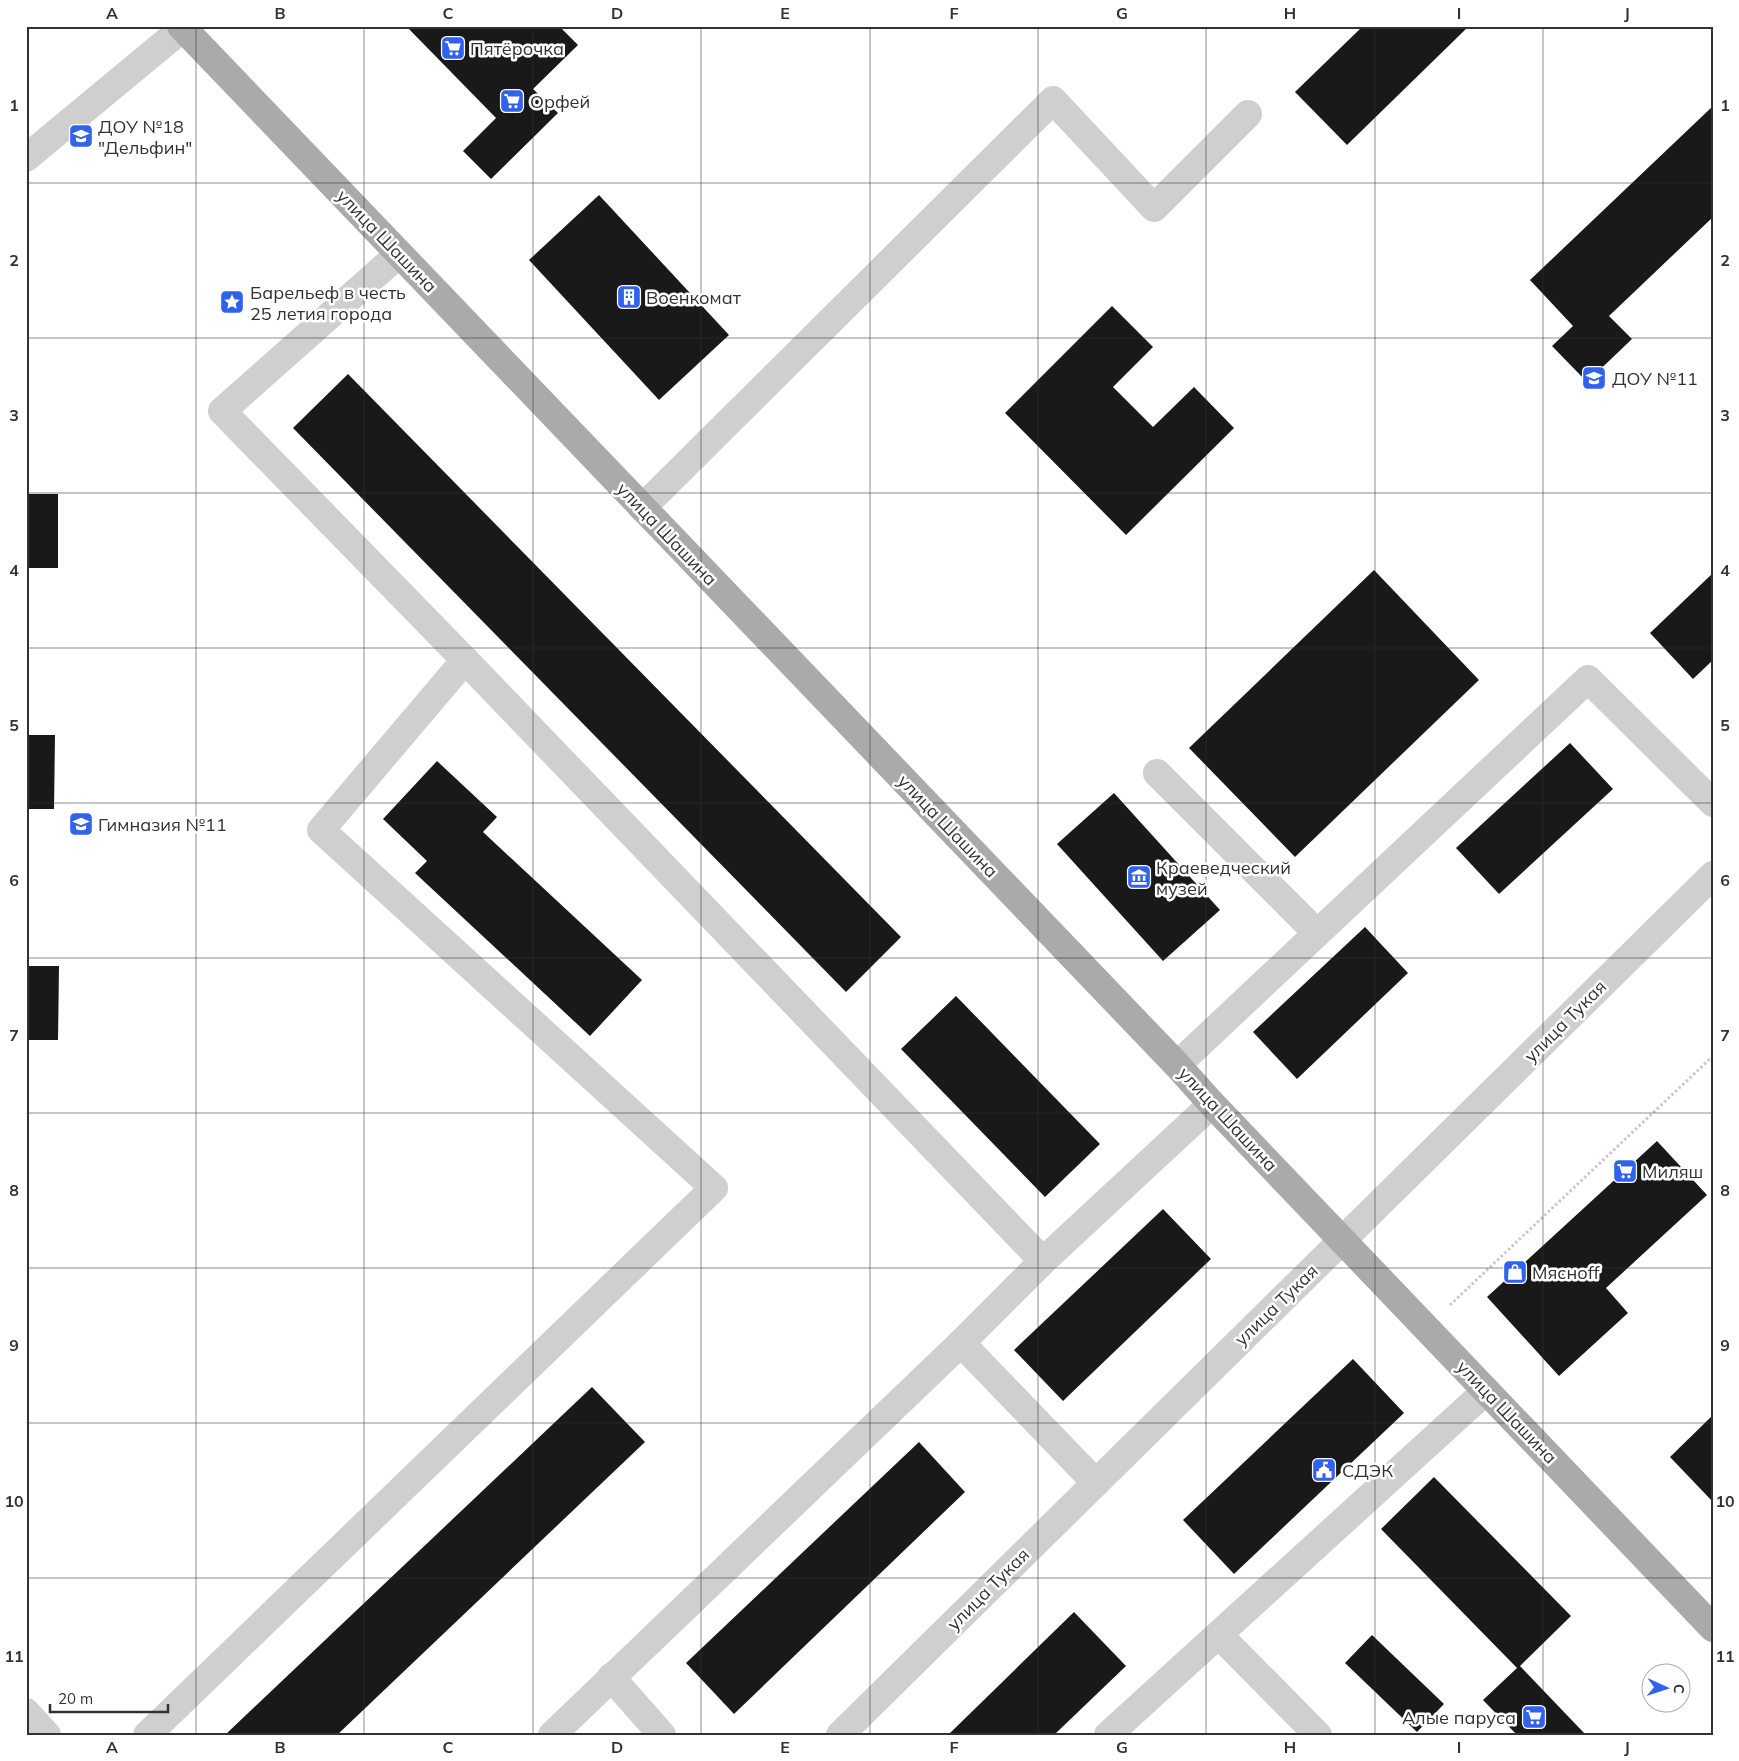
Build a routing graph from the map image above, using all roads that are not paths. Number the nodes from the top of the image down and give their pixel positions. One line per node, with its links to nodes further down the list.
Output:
1 (182, 27): 3 (street); 4 (main road, улица Шашина)
2 (1248, 114): 5 (street)
3 (26, 158)
4 (399, 254): 5 (main road, улица Шашина); 6 (street)
5 (642, 508): 11 (main road, улица Шашина)
6 (465, 660): 14 (street); 23 (street)
7 (1157, 773): 10 (street)
8 (1713, 803): 10 (street)
9 (1713, 875): 13 (street, улица Тукая)
10 (1317, 933): 11 (street)
11 (1177, 1065): 12 (main road, улица Шашина)
12 (1212, 1104): 13 (main road, улица Шашина); 14 (street)
13 (1342, 1240): 16 (main road, улица Шашина); 17 (street, улица Тукая)
14 (1043, 1261): 15 (street)
15 (961, 1343): 17 (street); 20 (street)
16 (1486, 1391): 18 (main road, улица Шашина); 19 (street)
17 (1096, 1483): 26 (street, улица Тукая)
18 (1713, 1628)
19 (1218, 1634): 27 (street); 28 (street)
20 (611, 1677): 24 (street); 25 (street)
21 (26, 1712): 22 (street)
22 (47, 1735)
23 (147, 1735)
24 (552, 1735)
25 (662, 1735)
26 (840, 1735)
27 (1108, 1735)
28 (1318, 1735)

